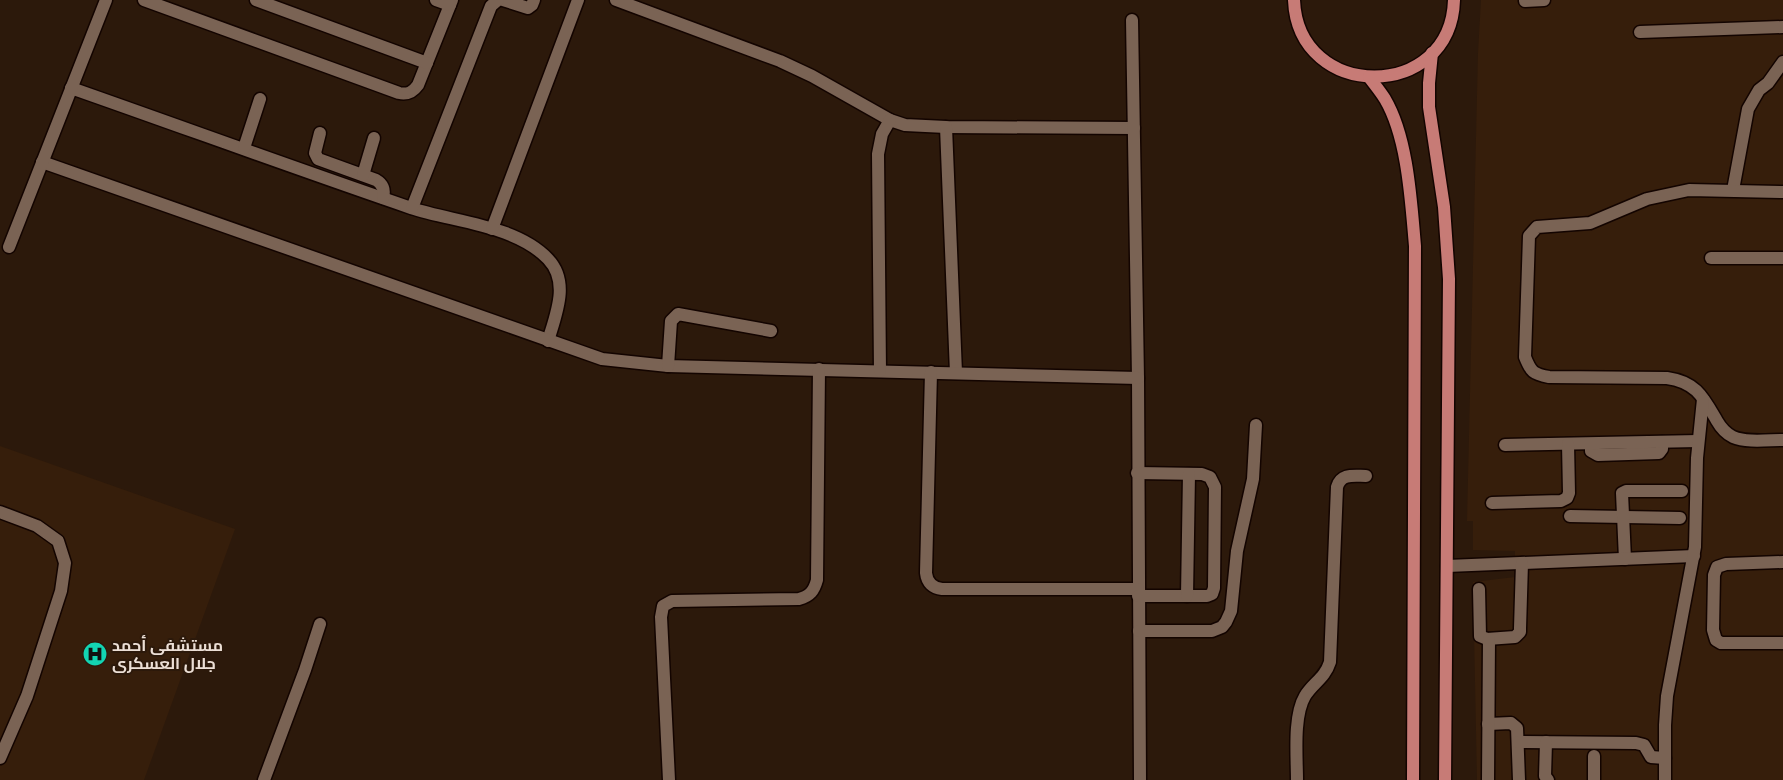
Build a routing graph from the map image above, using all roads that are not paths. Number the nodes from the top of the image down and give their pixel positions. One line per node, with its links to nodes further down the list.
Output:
1 (106, 0): 22 (lane)
2 (144, 0): 20 (lane)
3 (256, 0): 20 (lane)
4 (436, 0): 14 (lane)
5 (498, 0): 35 (lane)
6 (503, 0): 7 (lane)
7 (534, 0)
8 (578, 0): 36 (lane)
9 (616, 0): 24 (lane)
10 (1454, 0): 18 (main road)
11 (1544, 0): 13 (lane)
12 (1293, 1): 21 (main road)
13 (1526, 1)
14 (451, 3): 20 (lane)
15 (1132, 20): 26 (lane)
16 (1783, 27): 17 (lane)
17 (1640, 32)
18 (1432, 53): 21 (main road); 67 (main road)
19 (1783, 62): 32 (lane)
20 (427, 63)
21 (1368, 77): 85 (main road)
22 (72, 88): 29 (lane); 30 (lane)
23 (260, 99): 29 (lane)
24 (890, 120): 25 (lane); 44 (lane)
25 (946, 128): 26 (lane); 46 (lane)
26 (1134, 128): 47 (lane)
27 (320, 133): 31 (lane)
28 (374, 138): 31 (lane)
29 (244, 148): 34 (lane)
30 (42, 162): 37 (lane); 41 (lane)
31 (363, 175): 34 (lane)
32 (1733, 190): 33 (lane); 48 (lane)
33 (1783, 192)
34 (383, 198): 35 (lane)
35 (412, 208): 36 (lane)
36 (492, 229): 41 (lane)
37 (9, 247)
38 (1711, 258): 39 (lane)
39 (1783, 258)
40 (771, 331): 42 (lane)
41 (548, 341): 42 (lane)
42 (668, 366): 43 (lane)
43 (818, 370): 44 (lane); 82 (lane)
44 (880, 371): 45 (lane)
45 (931, 372): 46 (lane); 69 (lane)
46 (956, 373): 47 (lane)
47 (1138, 378): 54 (lane)
48 (1704, 399): 50 (lane); 51 (lane)
49 (1256, 426): 72 (lane)
50 (1783, 440)
51 (1698, 441): 52 (lane); 63 (lane)
52 (1568, 444): 53 (lane); 58 (lane)
53 (1505, 445)
54 (1137, 473): 55 (lane); 69 (lane)
55 (1189, 474): 70 (lane); 70 (lane)
56 (1366, 476): 84 (lane)
57 (1682, 491): 61 (lane)
58 (1492, 502)
59 (0, 512): 79 (lane)
60 (1570, 516): 61 (lane)
61 (1622, 517): 62 (lane); 64 (lane)
62 (1680, 518)
63 (1694, 556): 64 (lane); 80 (lane)
64 (1625, 559): 66 (lane)
65 (1783, 562): 74 (lane)
66 (1522, 563): 67 (lane); 73 (lane)
67 (1447, 566): 86 (main road)
68 (1479, 589): 73 (lane)
69 (1138, 592): 70 (lane); 72 (lane)
70 (1187, 596)
71 (320, 624): 81 (lane)
72 (1139, 631): 83 (lane)
73 (1489, 639): 75 (lane)
74 (1783, 643)
75 (1488, 724): 76 (lane); 87 (lane)
76 (1518, 742): 77 (lane); 88 (lane)
77 (1546, 742): 80 (lane); 89 (lane)
78 (1594, 756): 90 (lane)
79 (0, 758)
80 (1665, 758): 91 (lane)
81 (264, 780)
82 (669, 780)
83 (1140, 780)
84 (1297, 780)
85 (1413, 780)
86 (1445, 780)
87 (1488, 780)
88 (1519, 780)
89 (1548, 780)
90 (1594, 780)
91 (1665, 780)

